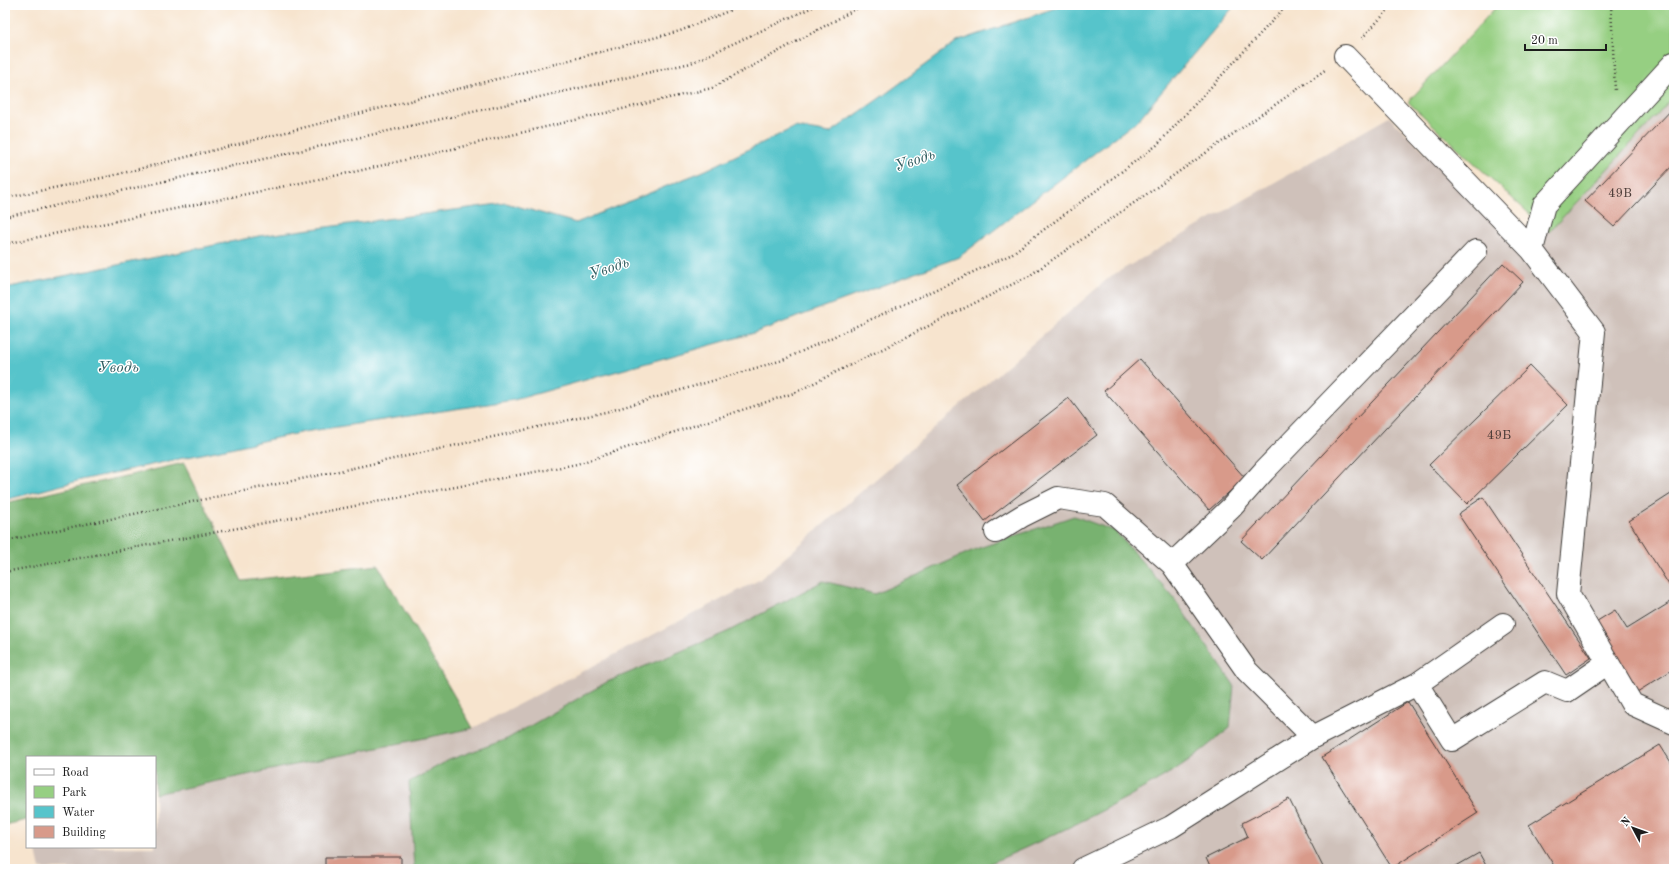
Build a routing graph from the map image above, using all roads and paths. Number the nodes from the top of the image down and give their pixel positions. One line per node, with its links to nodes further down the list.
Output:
1 (743, 5): 10 (path)
2 (817, 5): 11 (path)
3 (863, 5): 12 (path)
4 (1287, 5): 16 (path)
5 (1393, 5): 7 (path)
6 (1610, 5): 9 (path)
7 (1345, 56): 13 (lane); 18 (path)
8 (1674, 63): 9 (lane)
9 (1617, 125): 13 (lane)
10 (5, 198)
11 (5, 217)
12 (5, 244)
13 (1532, 250): 20 (lane)
14 (1476, 251): 17 (lane)
15 (996, 532): 17 (lane)
16 (5, 541)
17 (1172, 564): 23 (lane)
18 (5, 572)
19 (1503, 624): 21 (lane)
20 (1608, 664): 21 (lane); 22 (lane)
21 (1416, 684): 23 (lane)
22 (1674, 723)
23 (1313, 737): 24 (lane)
24 (1083, 869)

